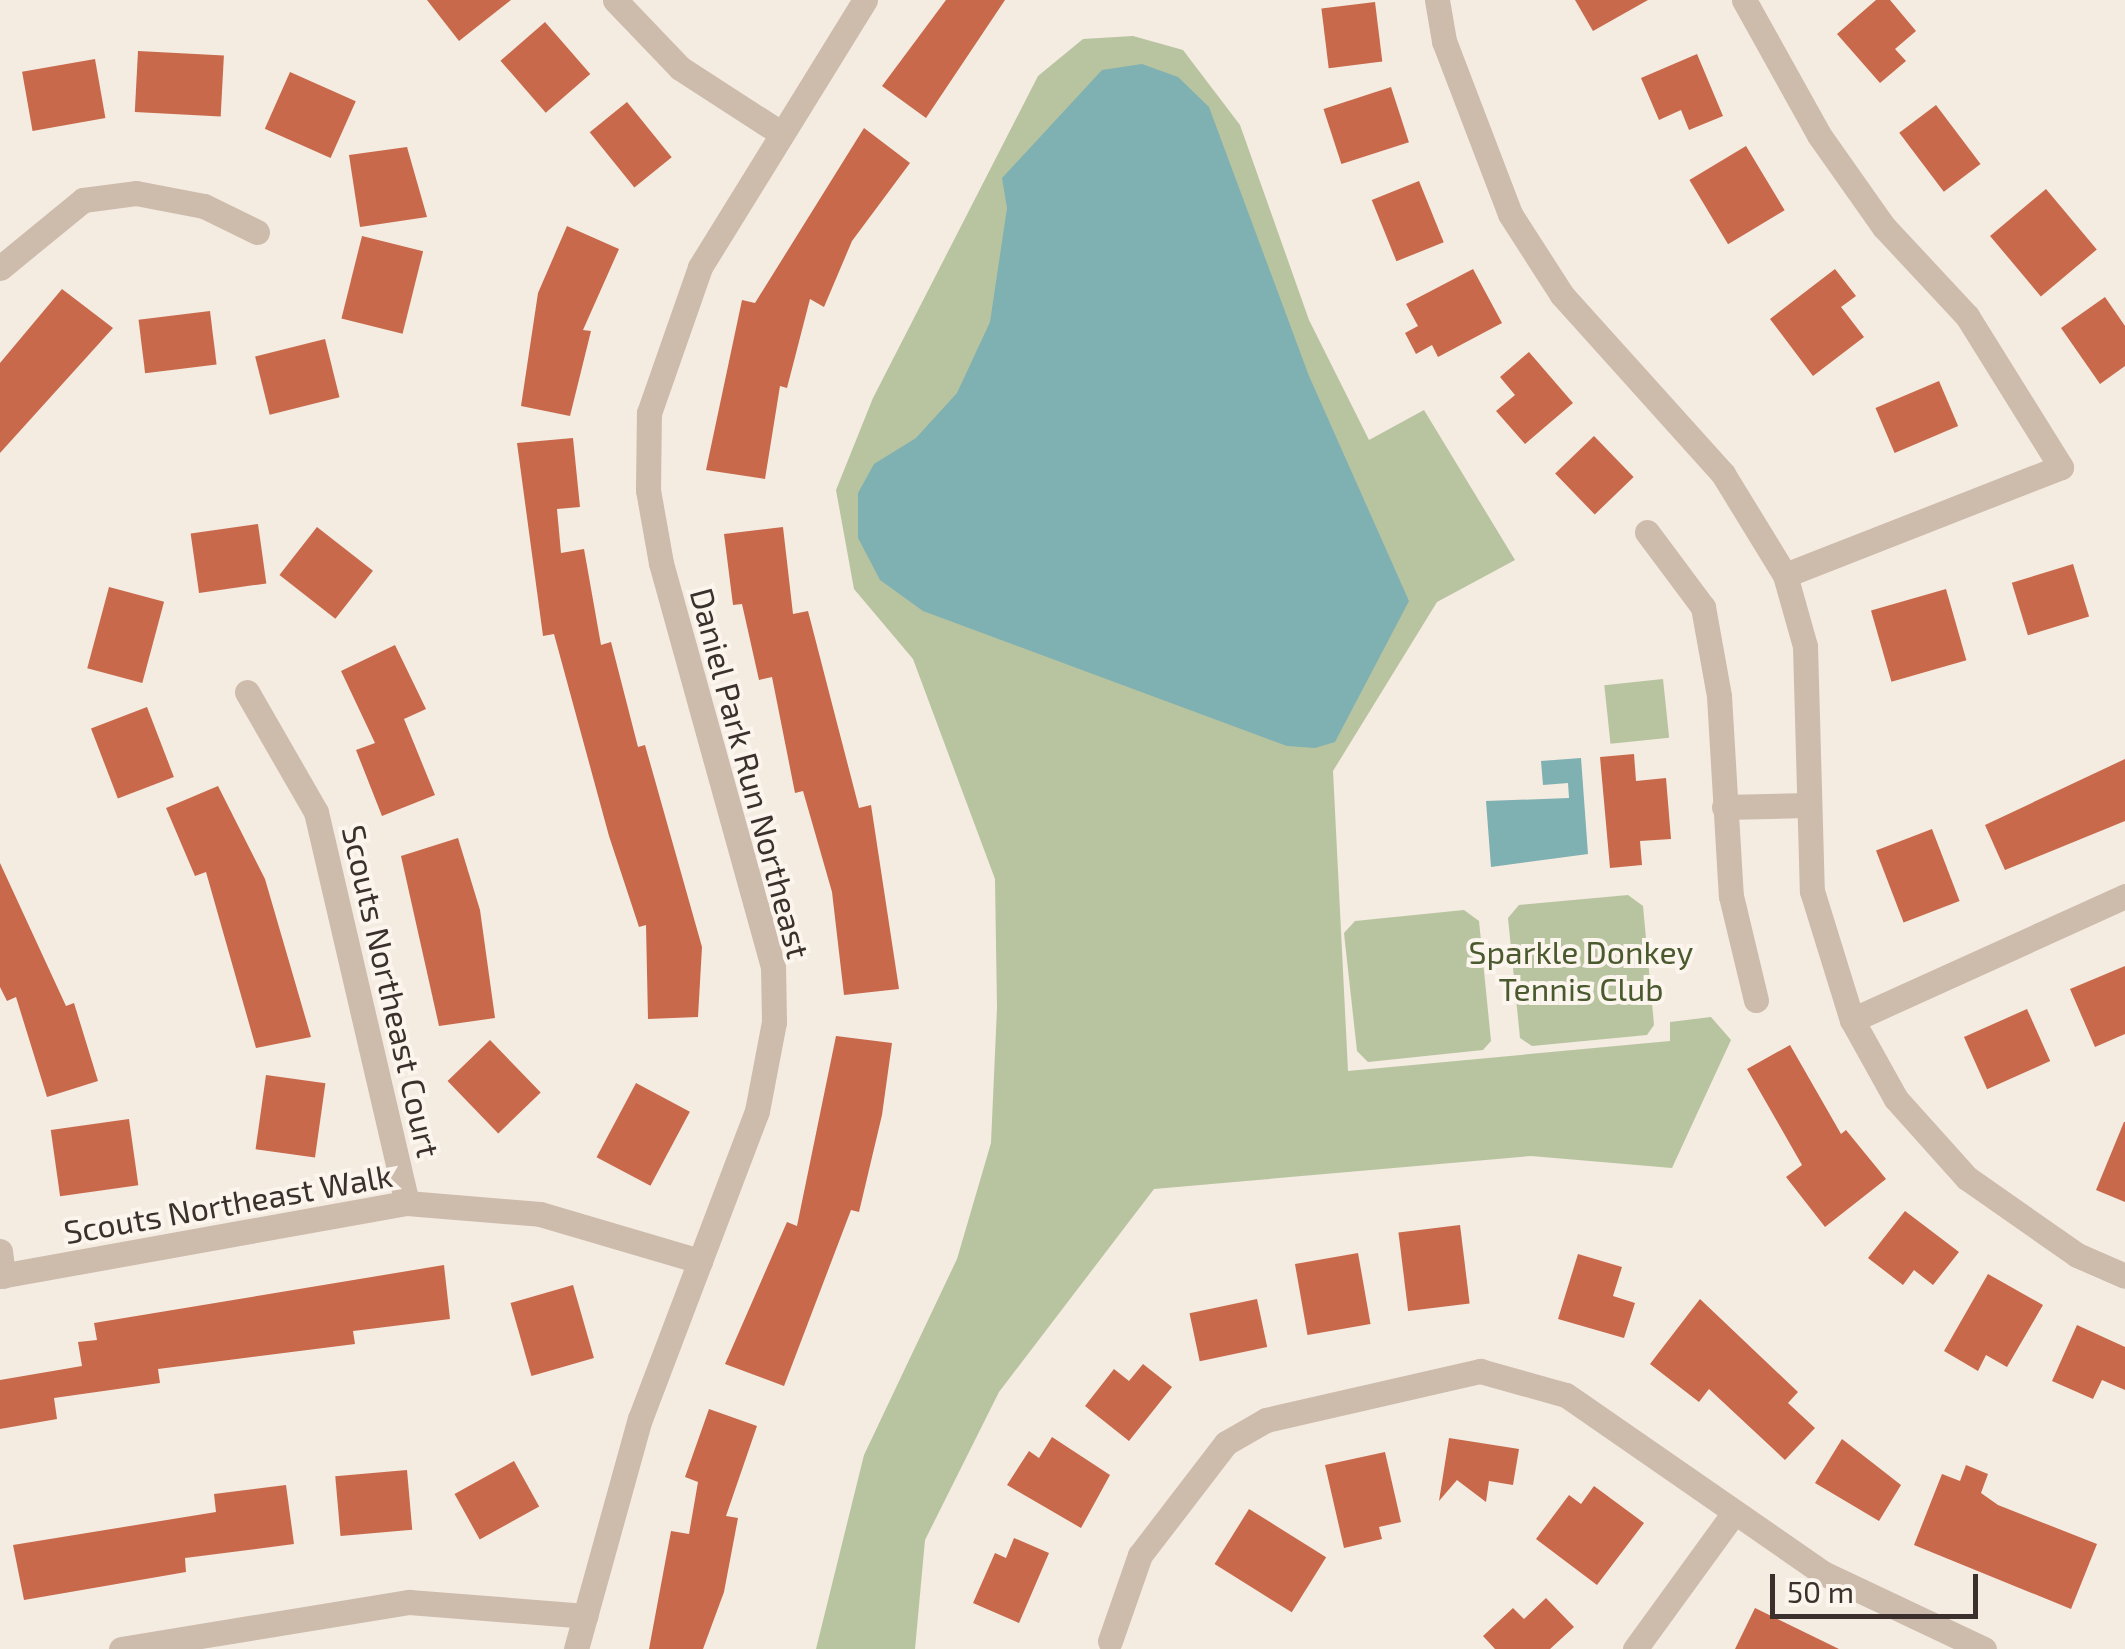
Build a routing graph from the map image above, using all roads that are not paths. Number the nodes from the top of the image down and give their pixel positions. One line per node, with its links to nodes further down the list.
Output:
1 (615, 0): 5 (street)
2 (865, 0): 5 (street, Daniel Park Run Northeast)
3 (1437, 0): 9 (street)
4 (1744, 0): 9 (street)
5 (779, 132): 17 (street, Daniel Park Run Northeast)
6 (257, 232): 7 (street)
7 (0, 268)
8 (1646, 532): 12 (street)
9 (1785, 575): 11 (street)
10 (247, 692): 16 (street, Scouts Northeast Court)
11 (1807, 805): 12 (street); 15 (street)
12 (1724, 806): 14 (street)
13 (2125, 896): 15 (street)
14 (1756, 1000)
15 (1852, 1020): 19 (street)
16 (407, 1204): 17 (street, Scouts Northeast Walk); 18 (street, Scouts Northeast Walk)
17 (700, 1261): 21 (street, Daniel Park Run Northeast)
18 (1, 1268)
19 (2125, 1276)
20 (1732, 1514): 22 (street); 25 (street); 26 (street)
21 (585, 1616): 23 (street); 24 (street, Daniel Park Run Northeast)
22 (1110, 1642)
23 (120, 1649)
24 (576, 1649)
25 (1635, 1649)
26 (1984, 1649)

